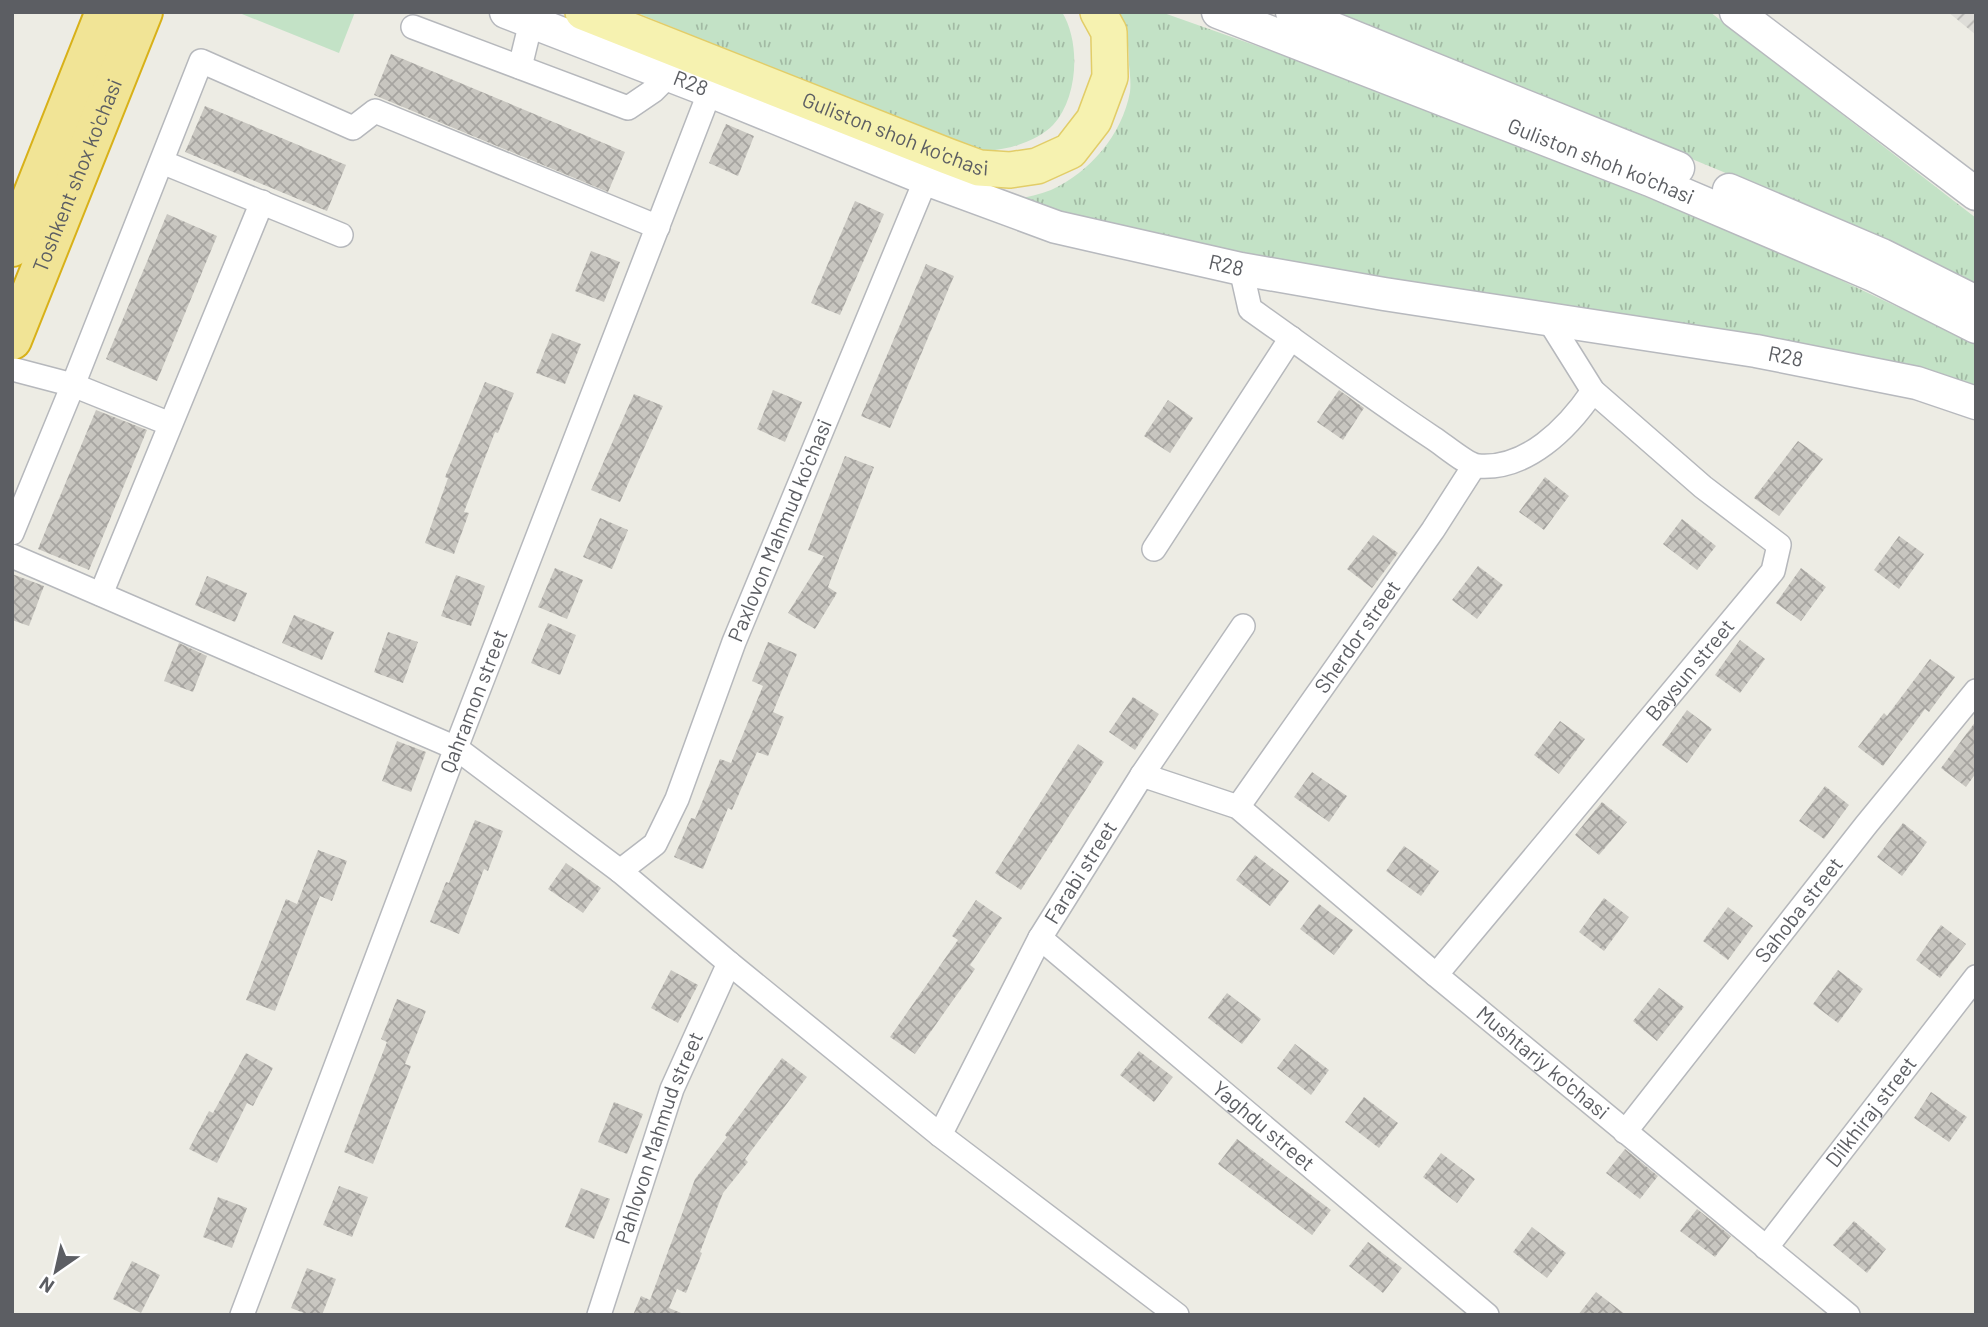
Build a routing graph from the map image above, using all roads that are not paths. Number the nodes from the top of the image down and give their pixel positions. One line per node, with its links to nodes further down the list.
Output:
1 (105, 12): 19 (highway, Toshkent shox ko'chasi)
2 (143, 12): 25 (highway, Toshkent shox ko'chasi)
3 (583, 12): 4 (main road, Guliston shoh ko'chasi)
4 (1098, 12)
5 (1218, 12): 23 (main road, Guliston shoh ko'chasi)
6 (1292, 12): 21 (main road, Guliston shoh ko'chasi)
7 (1736, 12): 15 (main road)
8 (519, 17): 10 (street); 11 (main road, R28)
9 (413, 27): 10 (street)
10 (520, 67): 11 (street)
11 (669, 75): 12 (main road, R28)
12 (710, 91): 14 (main road, R28); 17 (street, Qahramon street)
13 (162, 162): 16 (street); 17 (street); 27 (street)
14 (926, 179): 20 (main road, R28); 41 (street, Paxlovon Mahmud ko'chasi)
15 (1974, 188)
16 (262, 202): 18 (street); 30 (street)
17 (658, 227): 38 (street, Qahramon street)
18 (341, 235)
19 (12, 247)
20 (1241, 269): 22 (main road, R28); 24 (street)
21 (1976, 302)
22 (1548, 319): 28 (street); 29 (main road, R28)
23 (1976, 327)
24 (1291, 338): 31 (street); 33 (street)
25 (12, 340)
26 (12, 369): 27 (street)
27 (74, 385): 30 (street); 32 (street)
28 (1593, 391): 31 (street); 44 (street, Baysun street)
29 (1976, 403)
30 (170, 424): 35 (street)
31 (1474, 466): 40 (street, Sherdor street)
32 (12, 533)
33 (1154, 549)
34 (12, 556): 35 (street)
35 (101, 594): 38 (street)
36 (1243, 626): 39 (street, Farabi street)
37 (1976, 691): 46 (street, Sahoba street)
38 (456, 748): 41 (street); 49 (street, Qahramon street)
39 (1142, 775): 40 (street); 42 (street, Farabi street)
40 (1238, 807): 44 (street, Mushtariy ko'chasi)
41 (620, 871): 43 (street)
42 (1041, 938): 47 (street, Farabi street); 52 (street, Yaghdu street)
43 (729, 963): 47 (street); 50 (street, Pahlovon Mahmud street)
44 (1436, 975): 46 (street, Mushtariy ko'chasi)
45 (1976, 977): 48 (street, Dilkhiraj street)
46 (1625, 1132): 48 (street, Mushtariy ko'chasi)
47 (940, 1135): 51 (street)
48 (1766, 1248): 53 (street, Mushtariy ko'chasi)
49 (242, 1315)
50 (599, 1315)
51 (1177, 1315)
52 (1487, 1315)
53 (1848, 1315)

